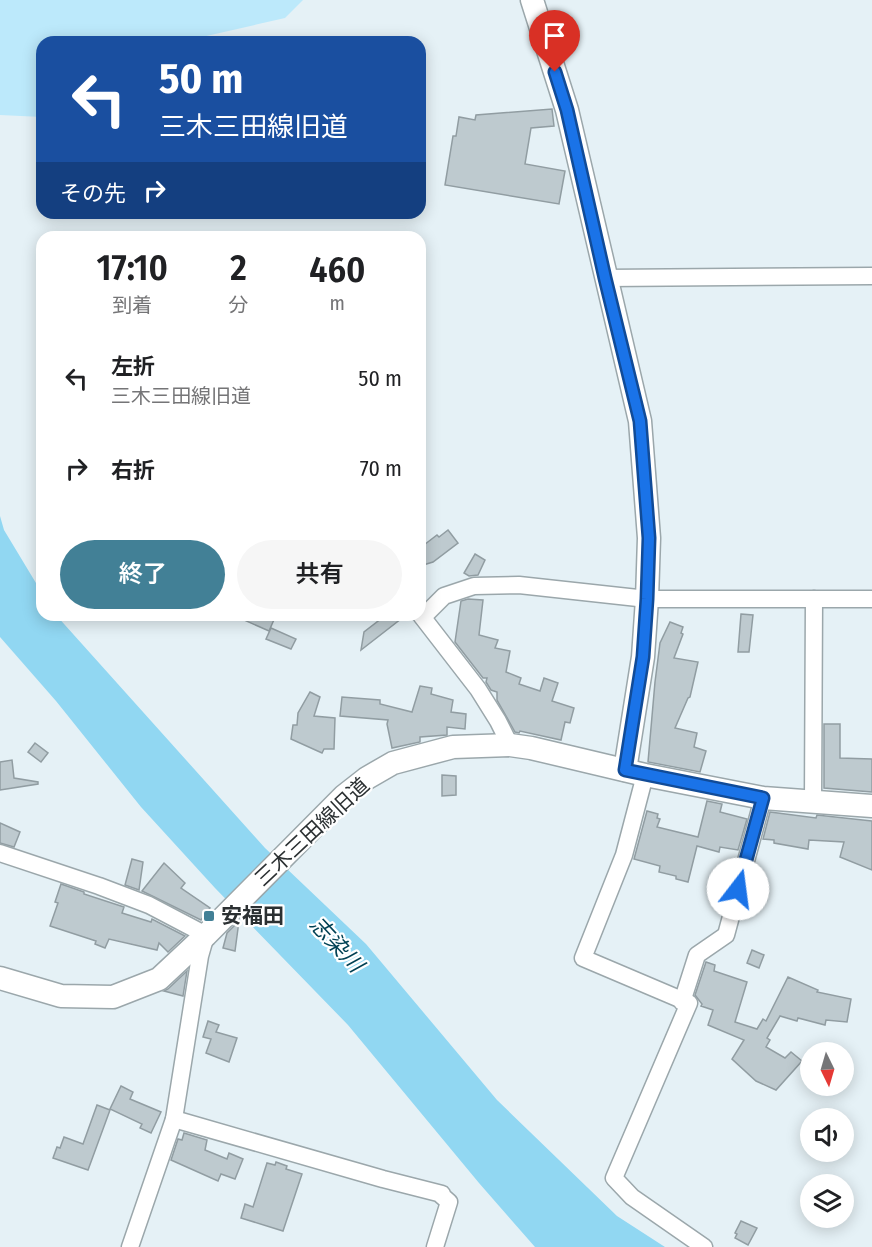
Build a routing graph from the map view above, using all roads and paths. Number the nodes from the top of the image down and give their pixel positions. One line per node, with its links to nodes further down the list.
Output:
1 (532, 0): 3 (street)
2 (872, 276): 3 (street)
3 (605, 278): 4 (street)
4 (647, 599): 5 (street); 7 (street); 10 (street)
5 (814, 599): 6 (street); 12 (street)
6 (872, 599)
7 (426, 611)
8 (426, 621): 9 (street)
9 (510, 745): 10 (street, 三木三田線旧道); 15 (street, 三木三田線旧道)
10 (635, 772): 11 (street, 三木三田線旧道); 17 (street)
11 (763, 798): 12 (street, 三木三田線旧道); 17 (street)
12 (813, 802): 13 (street, 三木三田線旧道)
13 (872, 806)
14 (0, 853): 15 (street)
15 (206, 935): 16 (street, 三木三田線旧道); 18 (street)
16 (0, 978)
17 (682, 1002): 21 (street)
18 (174, 1119): 19 (street); 20 (street)
19 (130, 1247)
20 (435, 1247)
21 (705, 1247)

